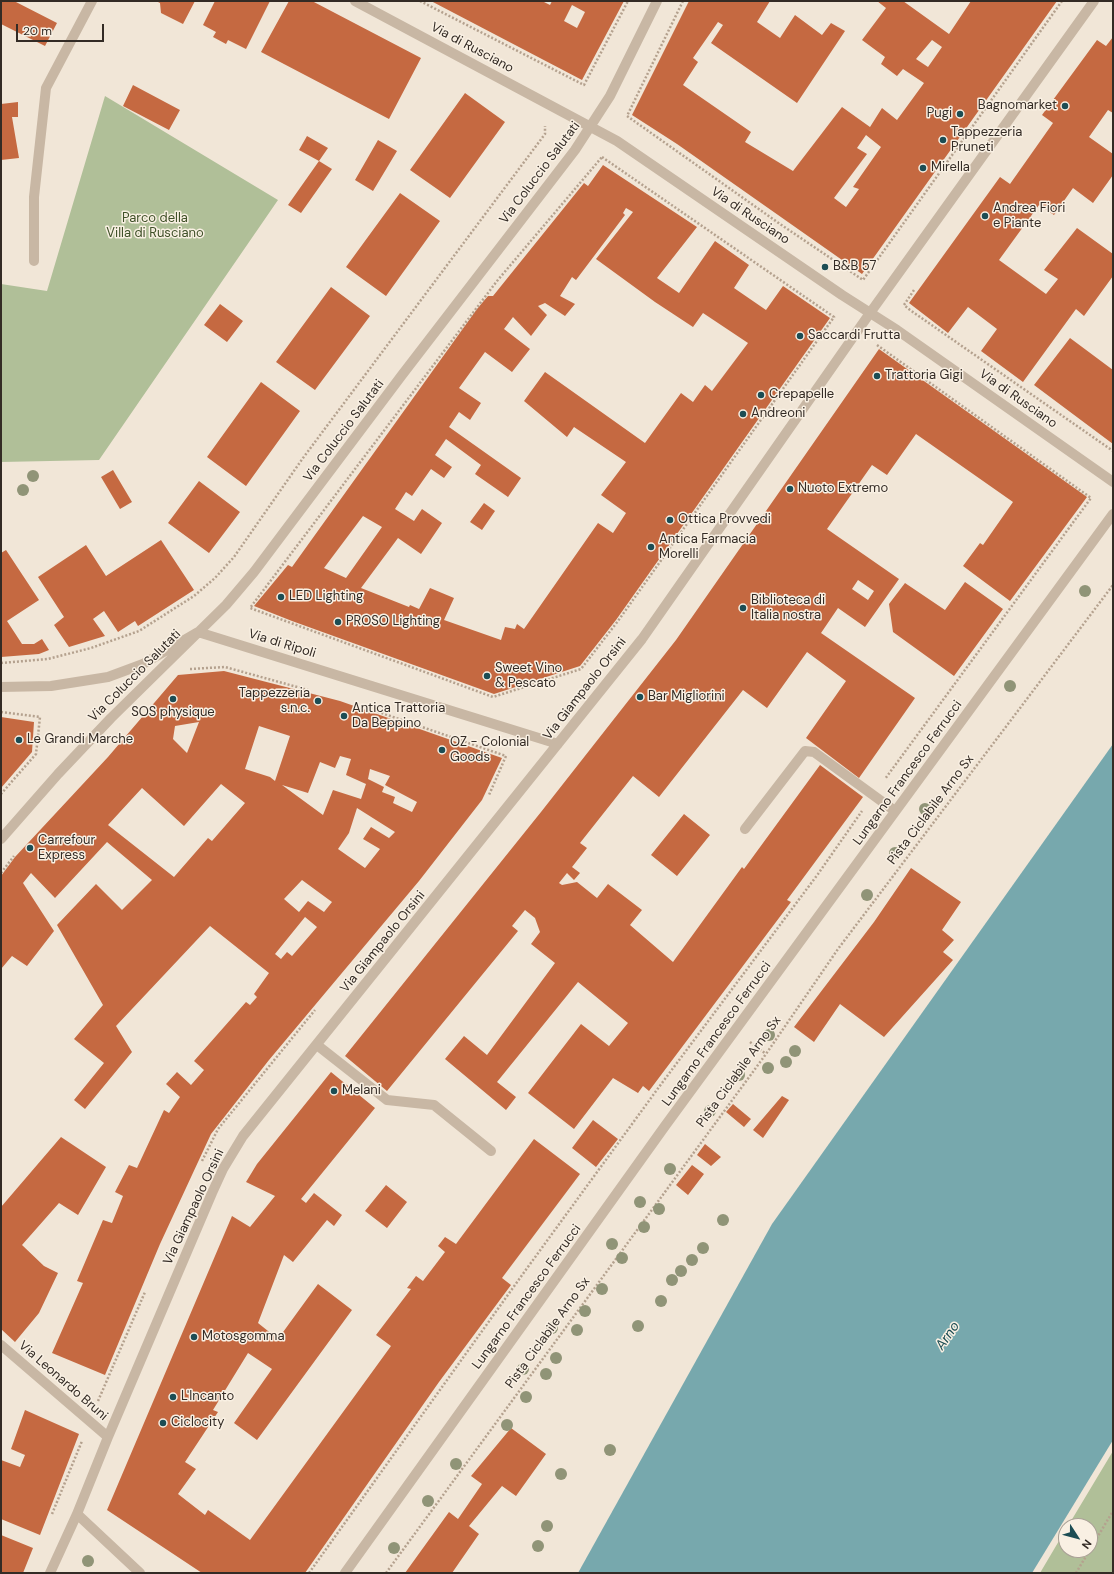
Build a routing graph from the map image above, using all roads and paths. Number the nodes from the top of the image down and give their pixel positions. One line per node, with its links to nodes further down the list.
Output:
1 (92, 1): 11 (street)
2 (355, 1): 10 (street, Via di Rusciano)
3 (420, 1): 4 (path)
4 (628, 1)
5 (658, 1): 10 (street, Via Coluccio Salutati)
6 (683, 1): 7 (path)
7 (1062, 1)
8 (1094, 1): 13 (street, Via Giampaolo Orsini)
9 (544, 124): 22 (path)
10 (591, 126): 13 (street, Via di Rusciano); 21 (street, Via Coluccio Salutati)
11 (34, 261)
12 (904, 305): 16 (path)
13 (870, 313): 17 (street, Via di Rusciano); 28 (street, Via Giampaolo Orsini)
14 (834, 317): 20 (path)
15 (877, 345): 31 (path)
16 (1113, 451)
17 (1113, 482)
18 (1113, 514): 32 (street, Lungarno Francesco Ferrucci)
19 (1113, 585): 45 (path, Pista Ciclabile Arno Sx)
20 (250, 608)
21 (198, 632): 24 (street); 28 (street, Via di Ripoli); 34 (street, Via Coluccio Salutati)
22 (1, 662)
23 (185, 670): 25 (path)
24 (1, 687)
25 (316, 692)
26 (368, 708): 29 (path)
27 (1, 712): 30 (path)
28 (558, 744): 35 (street, Via Giampaolo Orsini)
29 (506, 756)
30 (1, 794)
31 (873, 795): 32 (street); 33 (street); 43 (path)
32 (895, 811): 44 (street, Lungarno Francesco Ferrucci)
33 (745, 829)
34 (1, 839)
35 (317, 1045): 36 (street); 38 (street, Via Giampaolo Orsini)
36 (491, 1151)
37 (1, 1345): 38 (street, Via Leonardo Bruni)
38 (108, 1437): 40 (street, Via Giampaolo Orsini)
39 (1113, 1511): 46 (path)
40 (77, 1514): 41 (street, Via Giampaolo Orsini); 42 (street)
41 (50, 1573)
42 (140, 1573)
43 (309, 1573)
44 (345, 1573)
45 (386, 1573)
46 (1076, 1573)

